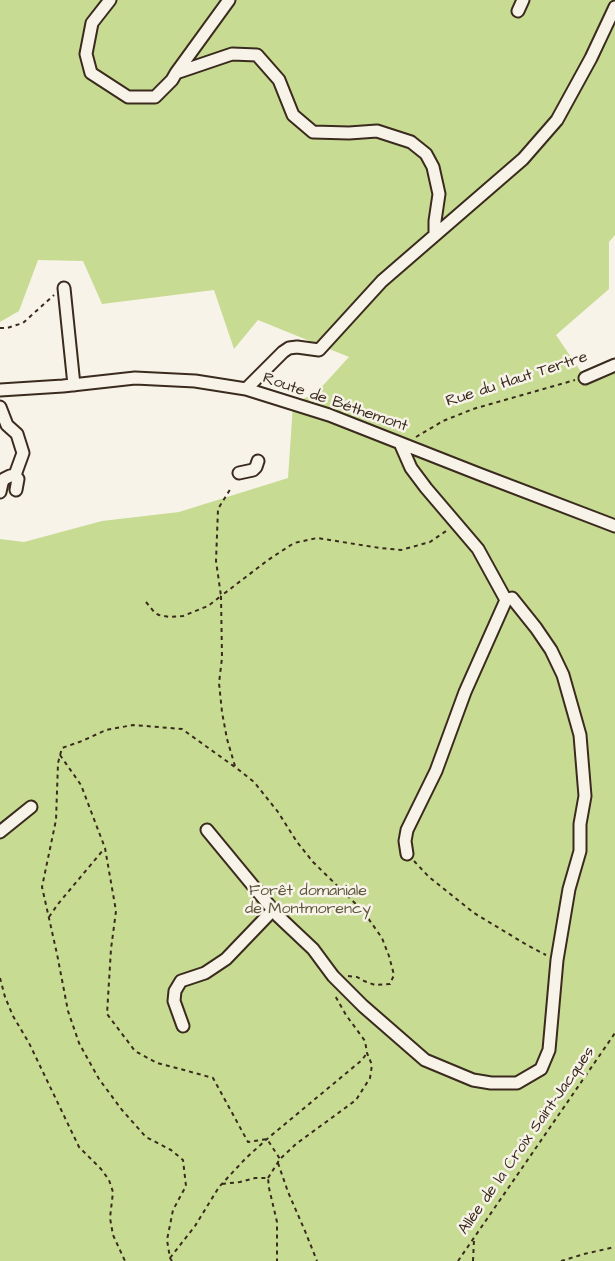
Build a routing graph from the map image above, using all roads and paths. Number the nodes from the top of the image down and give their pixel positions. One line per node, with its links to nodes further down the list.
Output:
1 (110, 0): 6 (street)
2 (229, 0): 6 (street)
3 (523, 0): 5 (street)
4 (615, 7): 7 (street)
5 (518, 11)
6 (176, 73): 7 (street)
7 (435, 235): 14 (street)
8 (64, 288): 9 (path); 12 (street)
9 (0, 328)
10 (615, 365): 11 (street, Rue du Haut Tertre)
11 (585, 378): 16 (path, Rue du Haut Tertre)
12 (74, 385): 13 (street, Route de Béthemont); 14 (street, Route de Béthemont)
13 (0, 390)
14 (246, 390): 16 (street, Route de Béthemont)
15 (0, 407): 19 (street)
16 (403, 444): 23 (street); 24 (street, Route de Béthemont)
17 (258, 461): 18 (street)
18 (239, 473)
19 (15, 475): 21 (street); 22 (street)
20 (231, 488): 25 (path)
21 (16, 490)
22 (0, 492)
23 (457, 524): 25 (path); 26 (street)
24 (615, 526)
25 (221, 596): 27 (path); 29 (path)
26 (506, 600): 34 (street); 37 (street)
27 (146, 602)
28 (60, 755): 29 (path); 33 (path); 36 (path)
29 (235, 767): 38 (path)
30 (32, 807): 32 (street)
31 (207, 830): 35 (street)
32 (0, 832)
33 (105, 848): 36 (path); 46 (path)
34 (407, 854): 37 (path)
35 (273, 910): 38 (street); 43 (street)
36 (49, 917): 53 (path)
37 (557, 960): 38 (street)
38 (333, 976)
39 (0, 978): 40 (path)
40 (2, 985): 41 (path); 54 (path)
41 (0, 988)
42 (333, 993): 45 (path)
43 (183, 1026)
44 (615, 1033): 51 (path, Allée de la Croix Saint-Jacques)
45 (367, 1053): 46 (path); 47 (path)
46 (267, 1139): 47 (path); 50 (path)
47 (280, 1160): 48 (path)
48 (278, 1163): 49 (path); 57 (path)
49 (268, 1178): 50 (path); 56 (path)
50 (222, 1184): 53 (path)
51 (474, 1238): 58 (path, Allée de la Croix Saint-Jacques); 59 (path)
52 (615, 1247): 60 (path)
53 (170, 1258): 55 (path)
54 (125, 1261)
55 (172, 1261)
56 (277, 1261)
57 (317, 1261)
58 (458, 1261)
59 (472, 1261)
60 (561, 1261)

